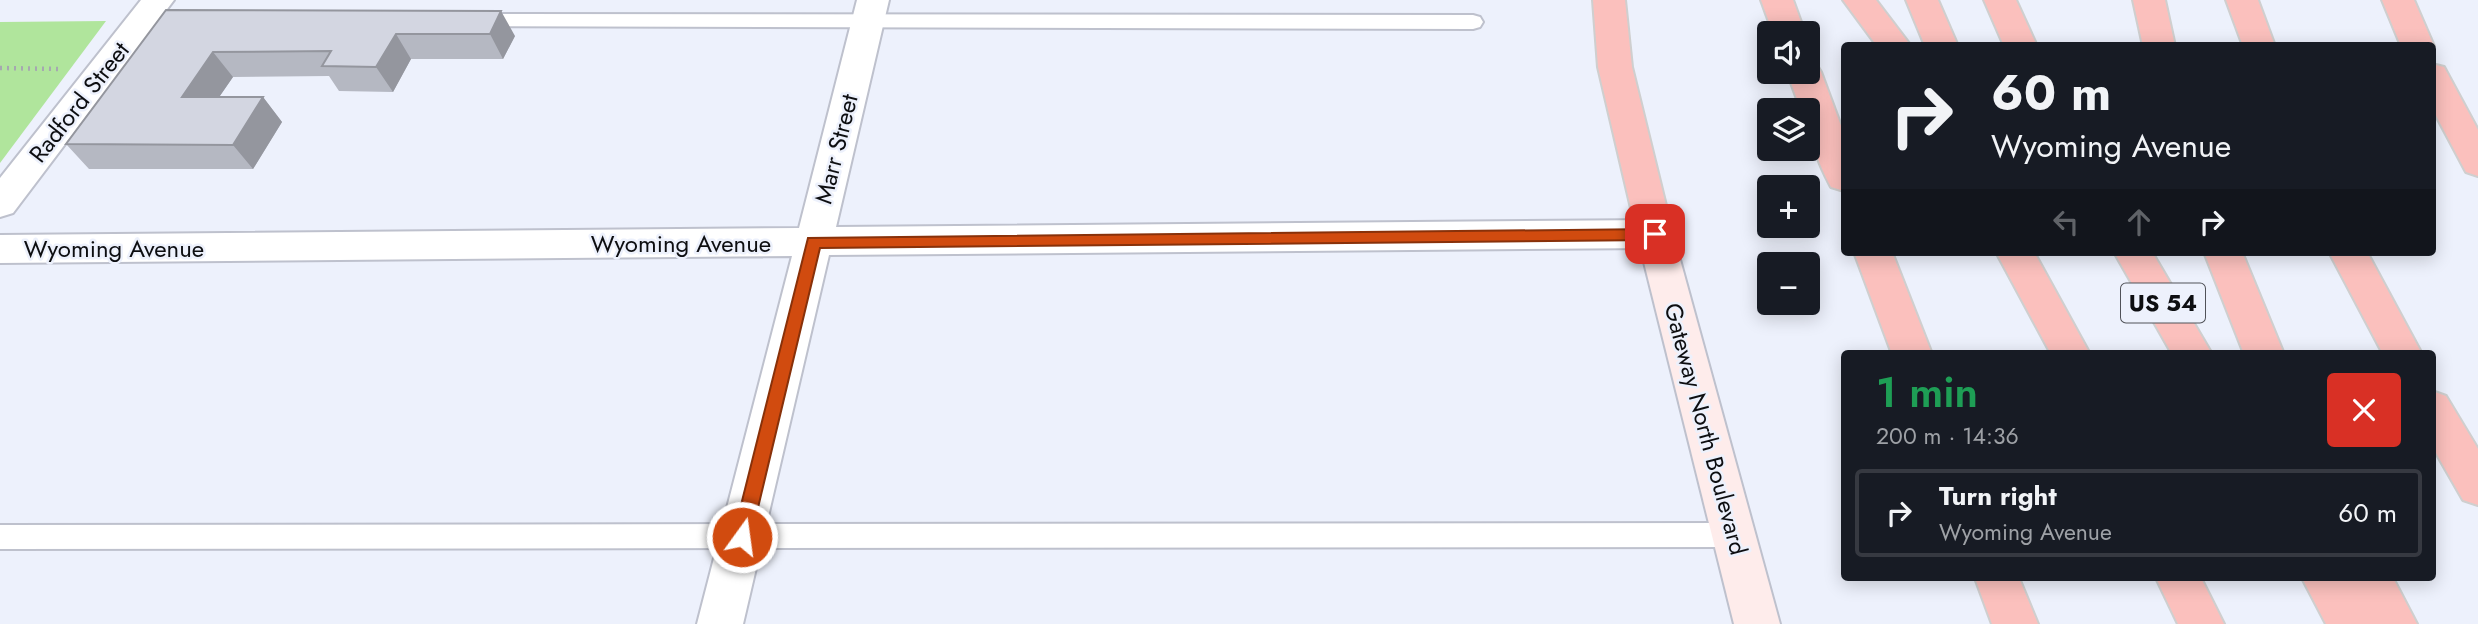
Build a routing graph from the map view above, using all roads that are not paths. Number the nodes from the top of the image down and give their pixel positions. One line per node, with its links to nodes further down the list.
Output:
1 (1609, 0): 25 (highway)
2 (1777, 0): 11 (highway)
3 (1859, 0): 14 (highway)
4 (1922, 0): 15 (highway)
5 (2000, 0): 16 (highway)
6 (2149, 0): 17 (highway)
7 (2242, 0): 18 (highway)
8 (2398, 0): 19 (highway)
9 (870, 10): 12 (lane); 13 (lane); 26 (street, Marr Street)
10 (156, 15): 24 (street, Radford Street)
11 (1785, 21)
12 (448, 22)
13 (1473, 22)
14 (1892, 42)
15 (1940, 42)
16 (2019, 42)
17 (2158, 42)
18 (2258, 42)
19 (2416, 42)
20 (2436, 83): 22 (highway)
21 (1809, 84): 23 (highway)
22 (2478, 163)
23 (1841, 170)
24 (0, 204)
25 (1655, 234): 26 (street, Wyoming Avenue); 42 (main road, Gateway North Boulevard)
26 (814, 242): 27 (street, Wyoming Avenue); 44 (street, Marr Street)
27 (0, 248)
28 (1875, 256): 34 (highway)
29 (2017, 256): 35 (highway)
30 (2031, 256): 36 (highway)
31 (2135, 256): 37 (highway, US 54)
32 (2225, 256): 38 (highway)
33 (2350, 256): 39 (highway)
34 (1910, 350)
35 (2069, 350)
36 (2069, 350)
37 (2191, 350)
38 (2262, 350)
39 (2401, 350)
40 (2436, 415): 41 (highway)
41 (2478, 487)
42 (1734, 535): 44 (lane); 50 (main road, Gateway North Boulevard)
43 (0, 537): 44 (lane)
44 (742, 537): 49 (street, Marr Street)
45 (1998, 581): 51 (highway)
46 (2180, 581): 52 (highway)
47 (2326, 581): 53 (highway)
48 (2372, 581): 54 (highway)
49 (720, 624)
50 (1757, 624)
51 (2015, 624)
52 (2201, 624)
53 (2351, 624)
54 (2394, 624)

